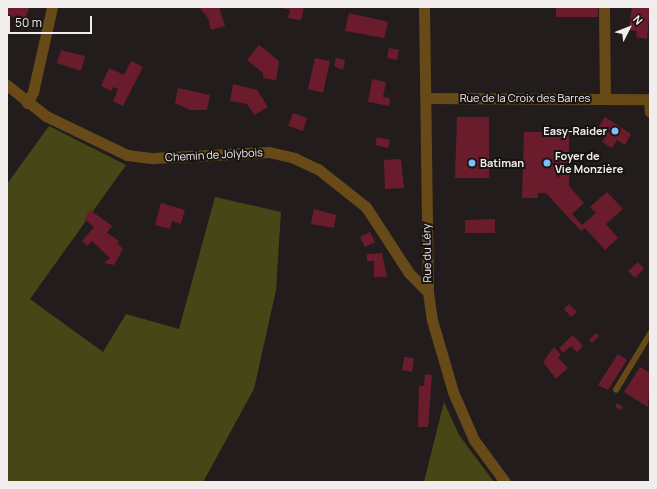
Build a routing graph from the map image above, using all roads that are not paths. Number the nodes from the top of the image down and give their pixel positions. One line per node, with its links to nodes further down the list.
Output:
1 (52, 7): 8 (street)
2 (424, 7): 5 (street, Rue du Léry)
3 (604, 7): 6 (street, Rue de la Croix des Barres)
4 (7, 85): 8 (street, Chemin de Jolybois)
5 (426, 98): 6 (street, Rue de la Croix des Barres); 10 (street, Rue du Léry)
6 (605, 98): 7 (street)
7 (650, 99): 9 (street)
8 (27, 103): 10 (street, Chemin de Jolybois)
9 (650, 112)
10 (428, 292): 13 (street, Rue du Léry)
11 (650, 334): 12 (lane)
12 (616, 390)
13 (505, 482)

